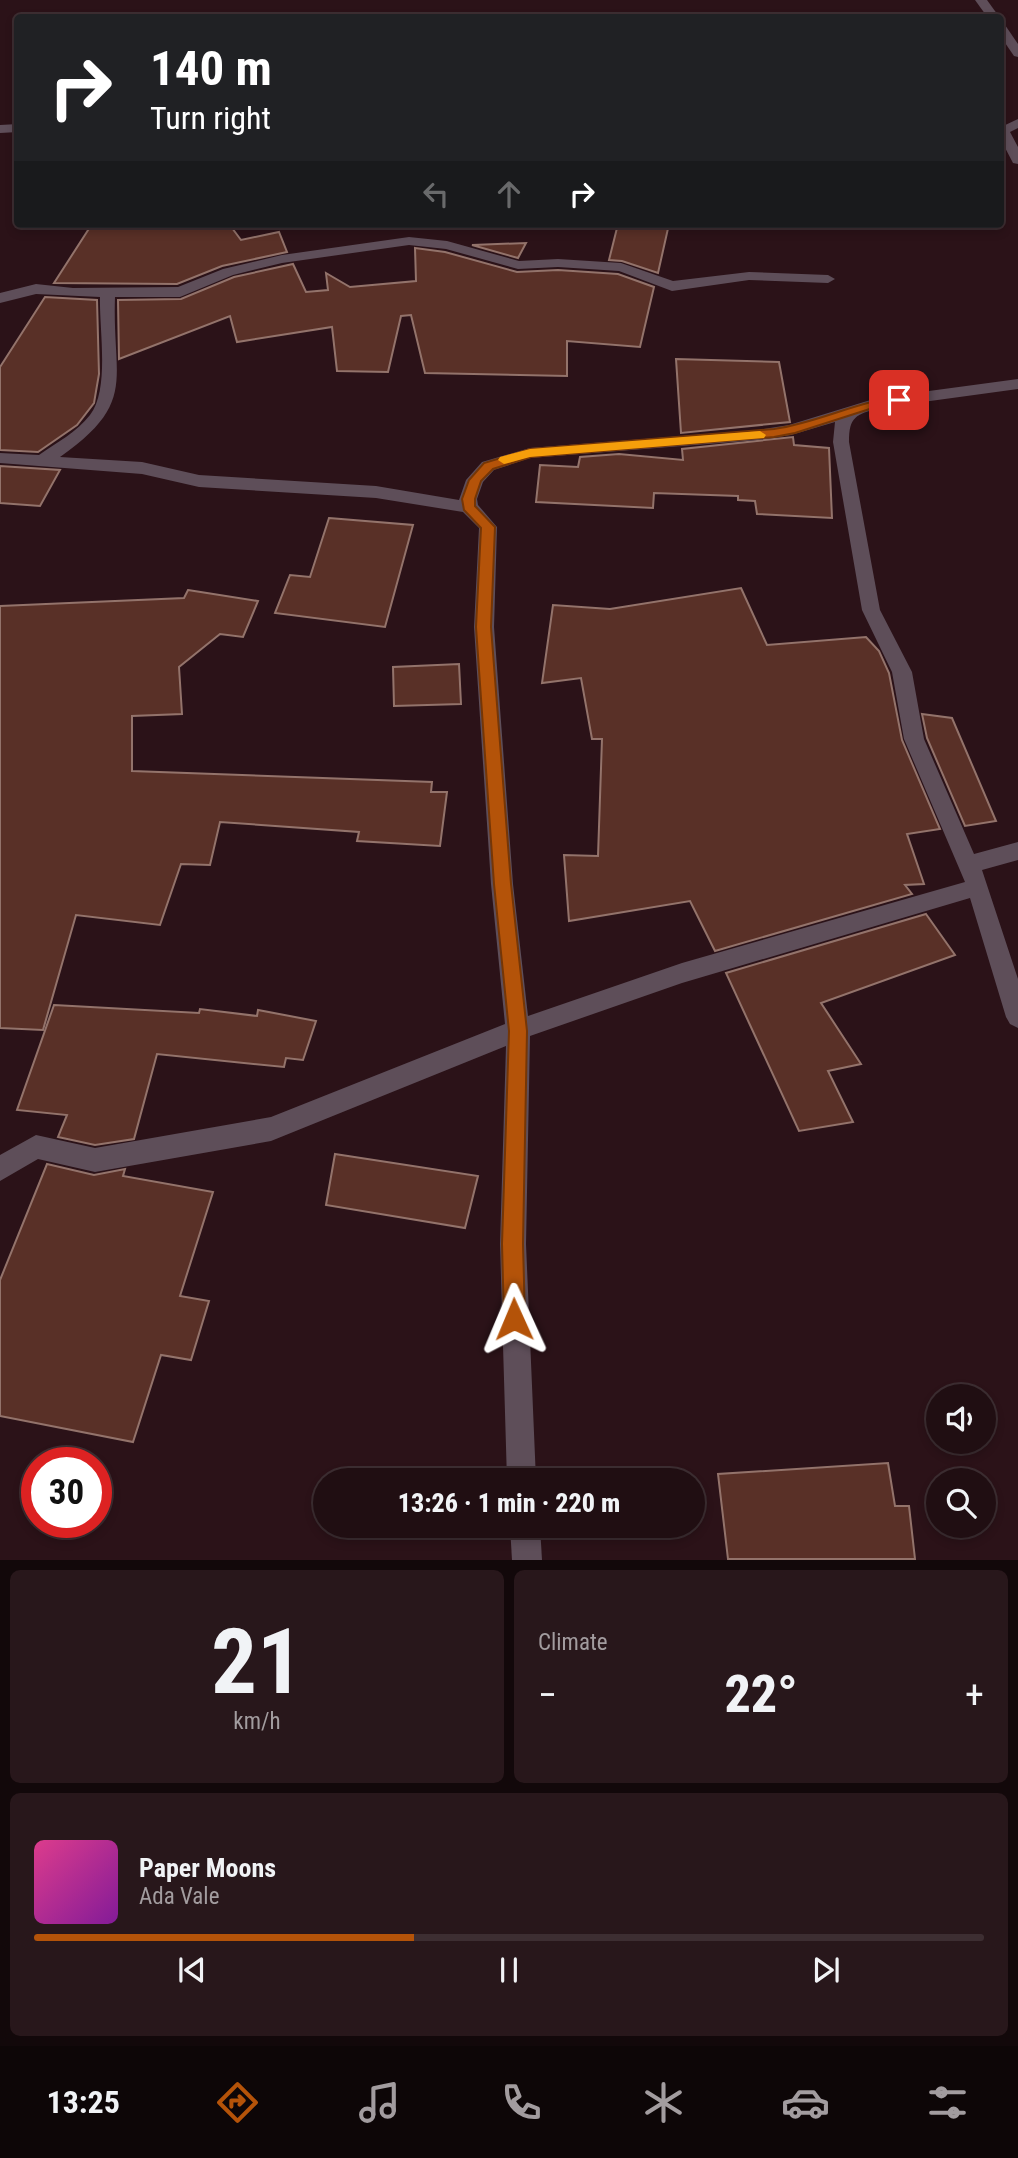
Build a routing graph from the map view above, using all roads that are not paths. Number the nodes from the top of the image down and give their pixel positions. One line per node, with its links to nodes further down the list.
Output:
1 (981, 0): 2 (street)
2 (992, 14)
3 (1004, 32): 4 (street)
4 (1018, 51)
5 (1004, 133): 6 (street)
6 (1018, 160)
7 (828, 279): 8 (street)
8 (108, 294): 9 (street); 13 (street)
9 (0, 298)
10 (1018, 384): 11 (street)
11 (852, 411): 14 (street); 16 (street)
12 (0, 458): 13 (street)
13 (41, 462): 14 (street)
14 (469, 507): 19 (street)
15 (1018, 852): 16 (street)
16 (969, 864): 17 (street)
17 (978, 887): 18 (street); 19 (street)
18 (1018, 1017)
19 (518, 1031): 20 (street); 21 (street)
20 (0, 1169)
21 (522, 1468)
22 (526, 1538): 23 (street)
23 (527, 1559)

